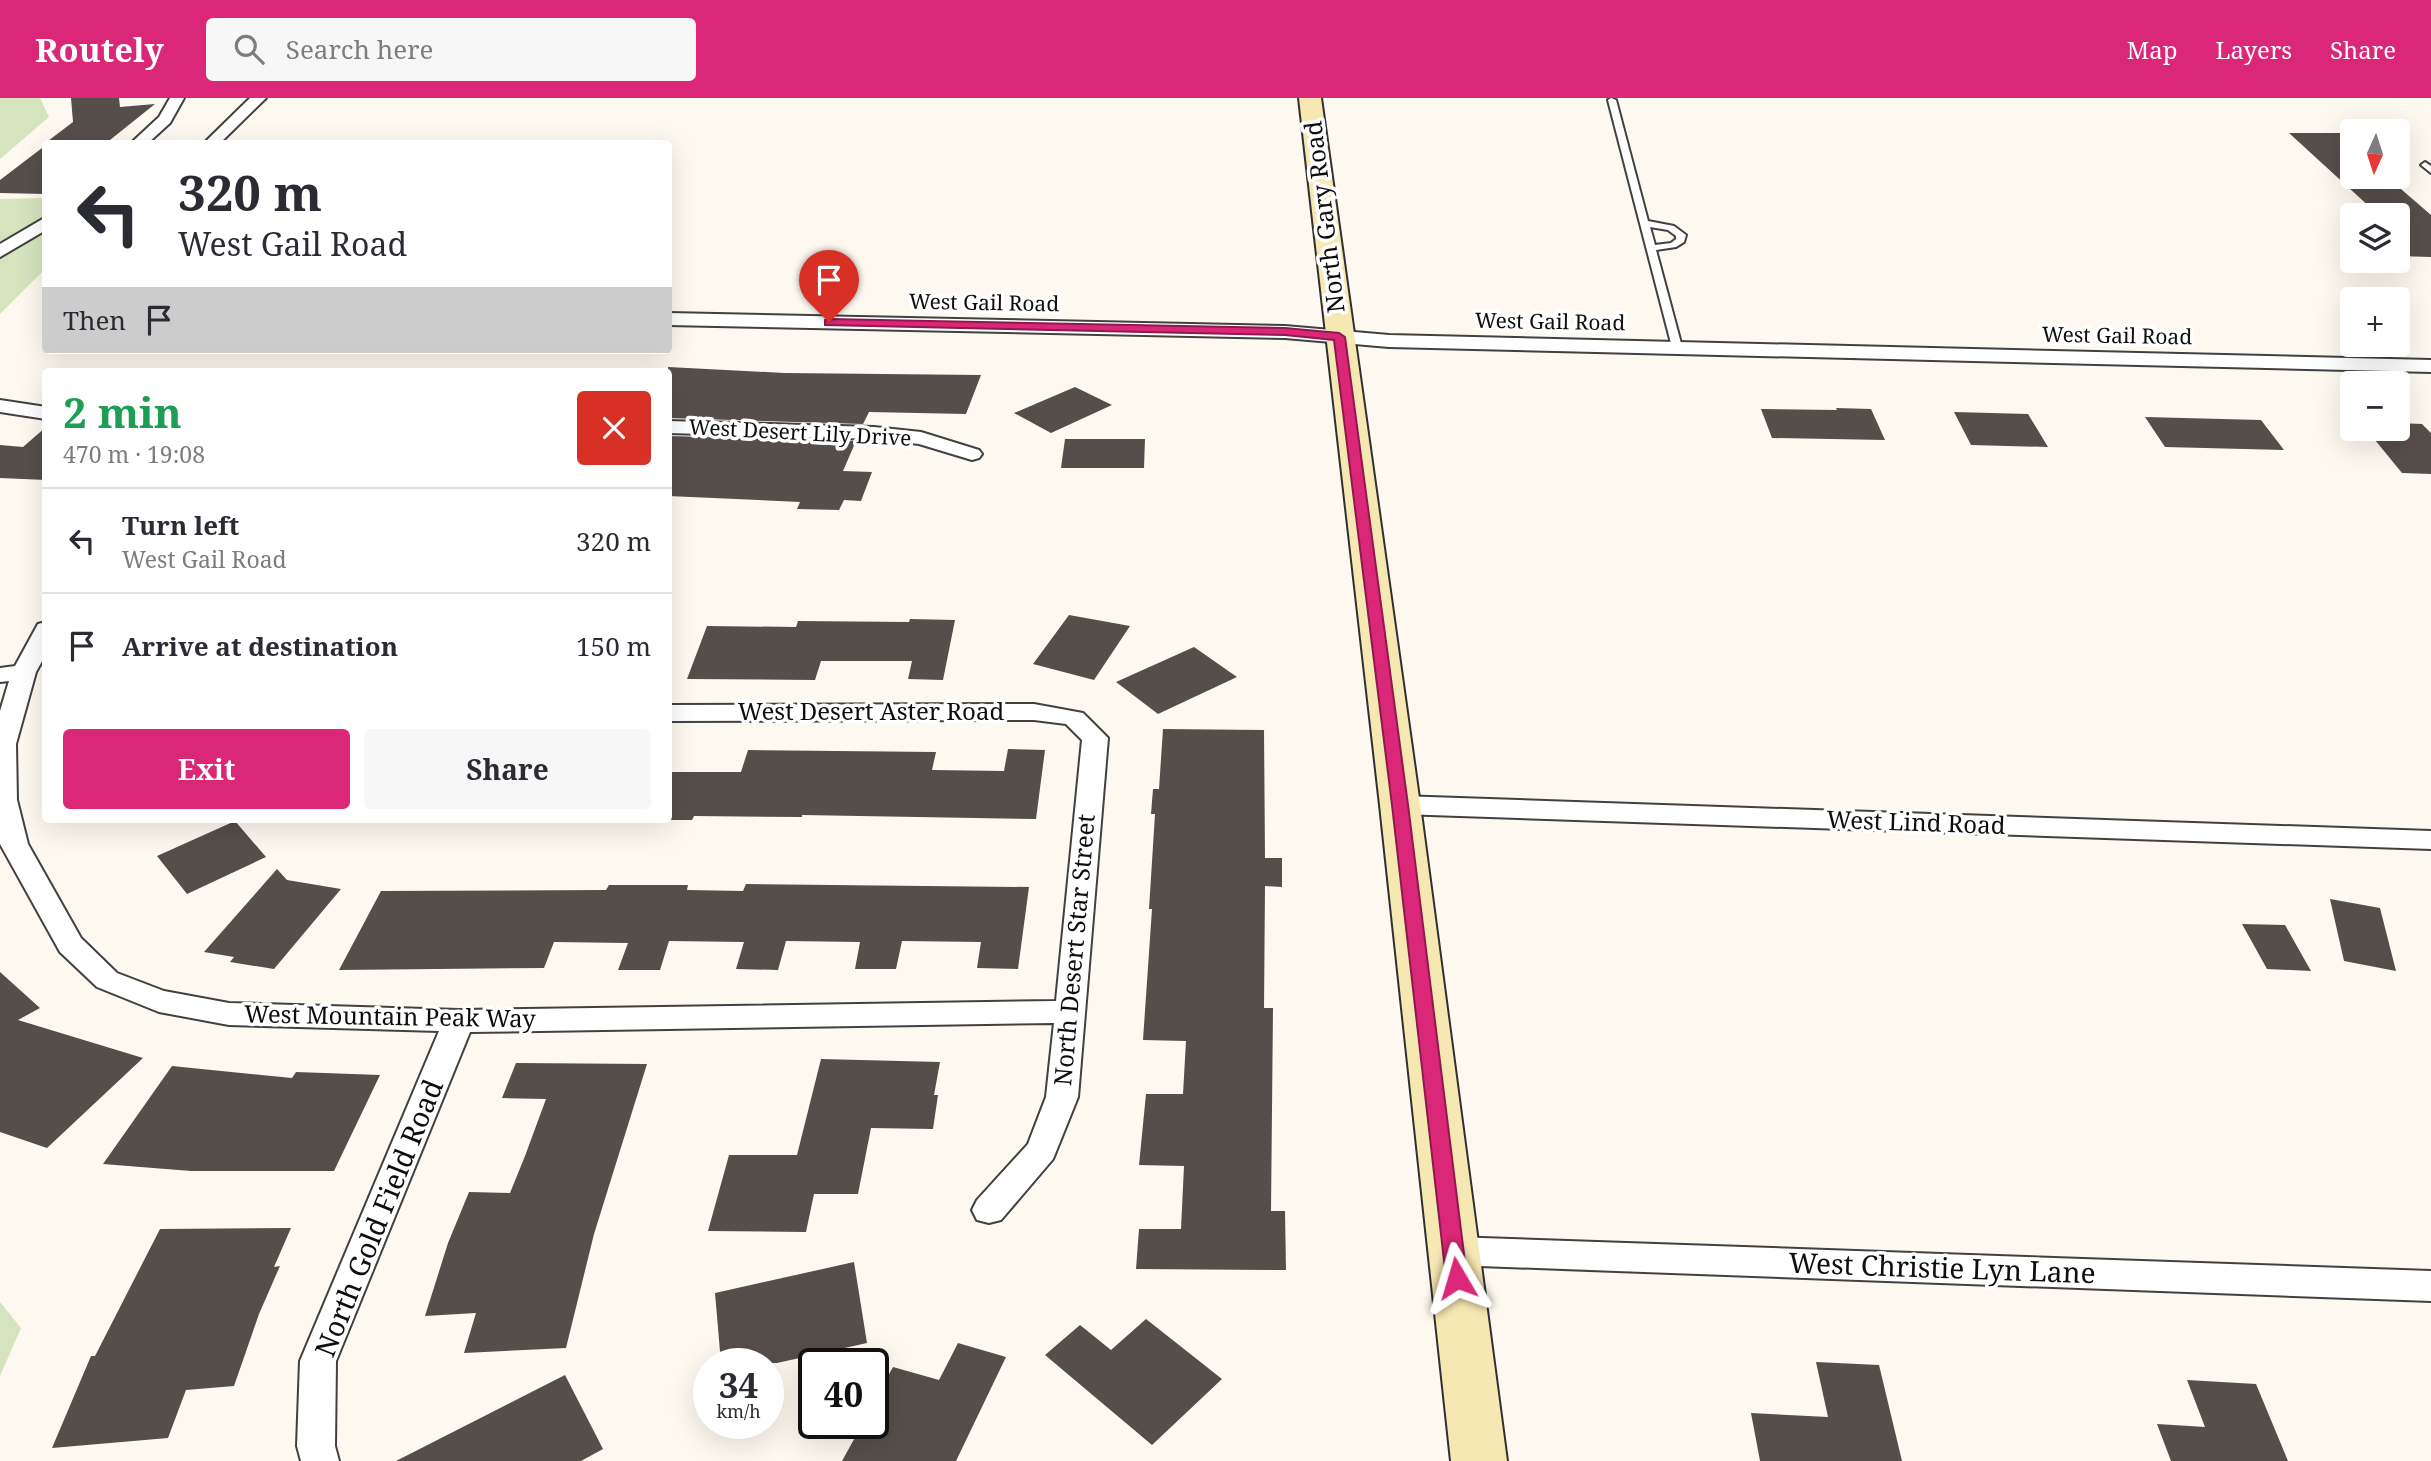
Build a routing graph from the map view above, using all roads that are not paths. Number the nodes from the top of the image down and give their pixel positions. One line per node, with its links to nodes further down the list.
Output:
1 (177, 98): 5 (street)
2 (259, 98): 6 (street)
3 (1310, 98): 12 (street, North Gary Road)
4 (1612, 100): 7 (lane)
5 (142, 140)
6 (214, 140)
7 (1644, 223): 9 (lane); 9 (lane)
8 (42, 225): 10 (street)
9 (1650, 248): 13 (lane)
10 (0, 251)
11 (672, 319): 12 (street, West Gail Road)
12 (1339, 337): 13 (street, West Gail Road); 23 (street, North Gary Road)
13 (1676, 348): 14 (street, West Gail Road)
14 (2431, 366)
15 (0, 406): 16 (street)
16 (42, 412)
17 (672, 427): 18 (street, West Desert Lily Drive)
18 (972, 454)
19 (42, 634): 20 (street, West Mountain Peak Way)
20 (12, 673): 26 (street, West Mountain Peak Way)
21 (672, 713): 22 (street, West Desert Aster Road)
22 (1074, 718): 25 (street, North Desert Star Street)
23 (1400, 805): 24 (street, West Lind Road); 28 (street, North Gary Road)
24 (2431, 840)
25 (1069, 1012): 26 (street, West Mountain Peak Way); 27 (street, North Desert Star Street)
26 (459, 1021): 30 (street, North Gold Field Road)
27 (989, 1210)
28 (1453, 1251): 29 (street, West Christie Lyn Lane); 31 (street, North Gary Road)
29 (2431, 1286)
30 (320, 1461)
31 (1479, 1461)

